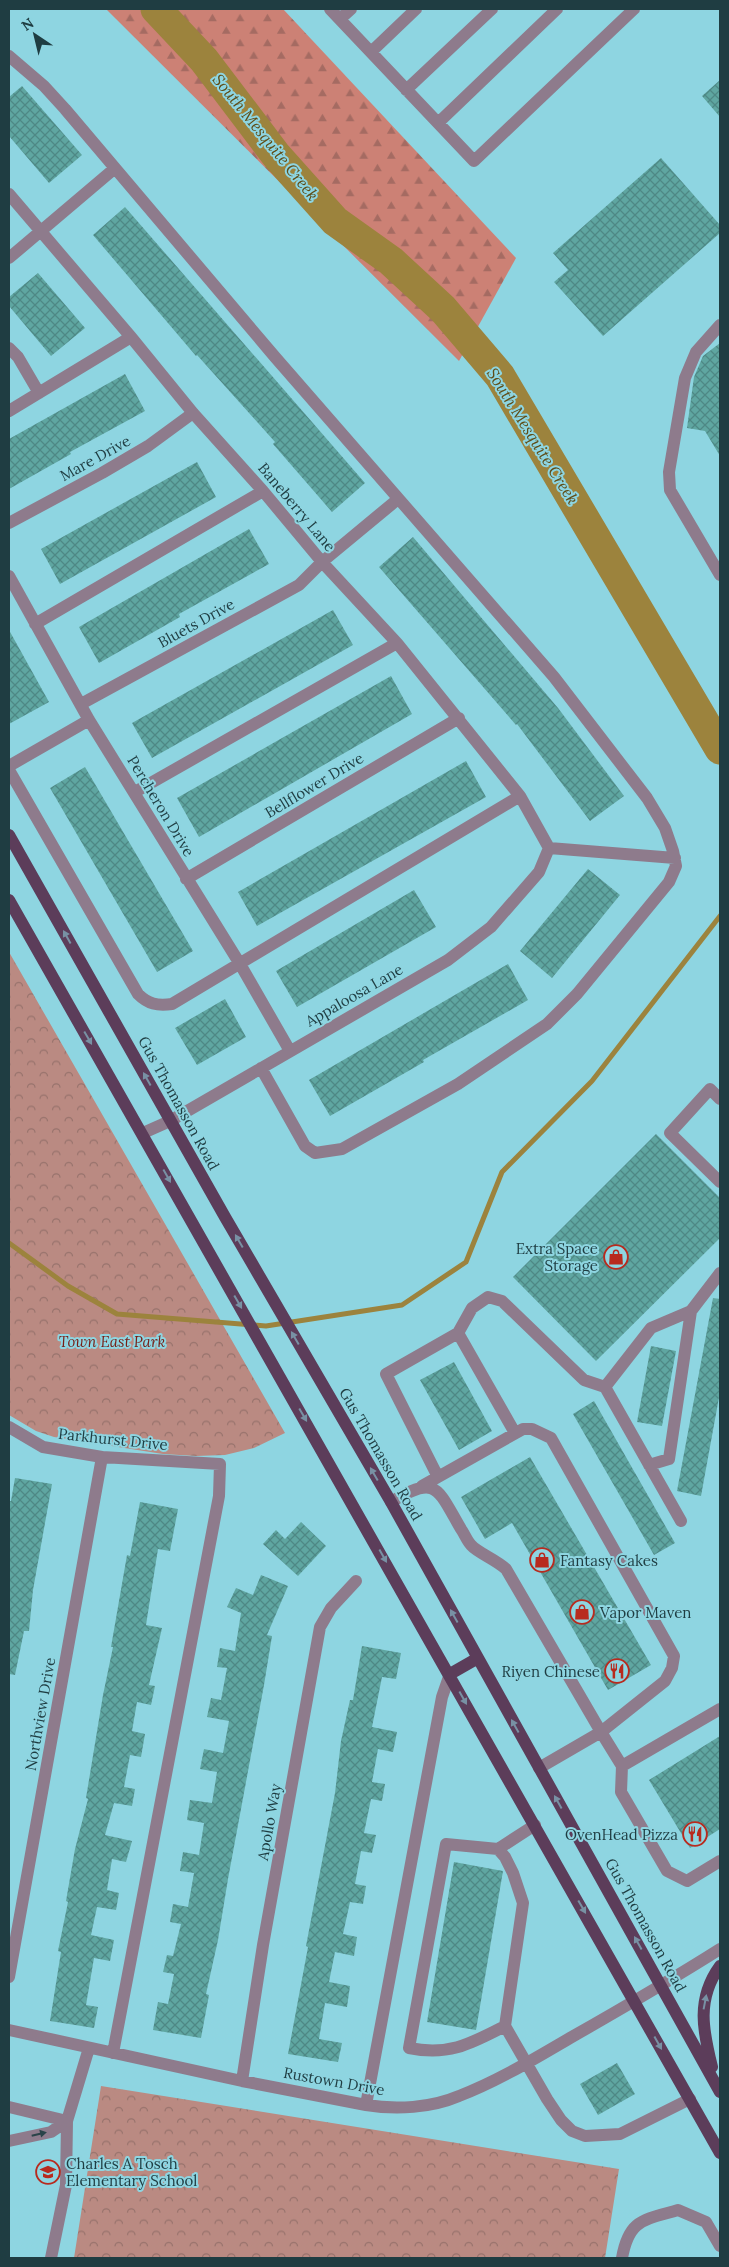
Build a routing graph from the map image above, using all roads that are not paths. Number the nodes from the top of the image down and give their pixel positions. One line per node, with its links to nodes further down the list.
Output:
1 (330, 9): 7 (street)
2 (351, 9): 7 (street)
3 (416, 9): 8 (street)
4 (492, 9): 10 (street)
5 (557, 9): 11 (street)
6 (632, 10): 11 (street)
7 (340, 19): 8 (street)
8 (370, 52): 10 (street)
9 (9, 56): 12 (street)
10 (406, 90): 11 (street)
11 (438, 123)
12 (114, 169): 14 (street); 23 (street)
13 (9, 194): 14 (street, Baneberry Lane)
14 (40, 230): 15 (street); 17 (street, Baneberry Lane)
15 (9, 258)
16 (720, 326): 26 (street)
17 (131, 337): 19 (street); 21 (street, Baneberry Lane)
18 (9, 348): 19 (street)
19 (40, 393): 20 (street)
20 (9, 410)
21 (193, 414): 22 (street, Baneberry Lane); 24 (street, Mare Drive)
22 (263, 491): 25 (street, Baneberry Lane); 28 (street)
23 (398, 499): 25 (street, Bluets Drive); 39 (street)
24 (9, 523)
25 (322, 562): 29 (street, Baneberry Lane); 30 (street, Bluets Drive)
26 (720, 575)
27 (9, 576): 28 (street, Percheron Drive)
28 (35, 624): 30 (street, Percheron Drive)
29 (397, 644): 31 (street, Baneberry Lane); 35 (street)
30 (80, 704): 32 (street, Percheron Drive)
31 (458, 718): 36 (street, Baneberry Lane); 40 (street, Bellflower Drive)
32 (89, 720): 33 (street); 35 (street, Percheron Drive)
33 (9, 766)
34 (9, 770): 42 (street)
35 (135, 792): 40 (street, Percheron Drive)
36 (520, 796): 38 (street, Baneberry Lane); 42 (street)
37 (9, 835): 46 (main road, Gus Thomasson Road, one-way to 37)
38 (550, 848): 39 (street); 43 (street, Appaloosa Lane)
39 (674, 858): 44 (street)
40 (186, 879): 42 (street, Percheron Drive)
41 (9, 900): 47 (main road, one-way to 47)
42 (240, 964): 43 (street, Percheron Drive)
43 (290, 1051): 44 (street, Appaloosa Lane)
44 (261, 1068): 46 (street, Appaloosa Lane)
45 (720, 1099): 48 (street)
46 (170, 1121): 47 (street, Appaloosa Lane); 59 (main road, Gus Thomasson Road, one-way to 46)
47 (144, 1134): 63 (main road, one-way to 63)
48 (720, 1182)
49 (720, 1273): 50 (street)
50 (691, 1311): 52 (street); 56 (street)
51 (458, 1333): 52 (street); 54 (street); 57 (street)
52 (606, 1388): 56 (street)
53 (9, 1428): 55 (street, Parkhurst Drive)
54 (515, 1433): 57 (street); 65 (street)
55 (102, 1457): 73 (street, Northview Drive); 79 (street, Parkhurst Drive)
56 (650, 1465): 60 (street)
57 (438, 1477): 58 (street)
58 (422, 1486): 59 (street); 65 (street)
59 (391, 1502): 62 (main road, Gus Thomasson Road, one-way to 59)
60 (681, 1521)
61 (356, 1581): 81 (street, Apollo Way)
62 (478, 1658): 63 (main road); 67 (main road, Gus Thomasson Road, one-way to 62)
63 (450, 1674): 68 (main road, one-way to 68); 84 (street)
64 (720, 1709): 66 (street)
65 (601, 1732): 66 (street); 67 (street)
66 (622, 1766): 70 (street)
67 (539, 1768): 74 (main road, Gus Thomasson Road, one-way to 67)
68 (535, 1825): 69 (street); 75 (main road, one-way to 75)
69 (498, 1849): 76 (street); 76 (street)
70 (720, 1861)
71 (720, 1949): 74 (street, Rustown Drive)
72 (720, 1966): 82 (main road, one-way to 72)
73 (9, 1977)
74 (662, 1986): 75 (street, Rustown Drive); 82 (main road, Gus Thomasson Road)
75 (635, 2000): 80 (street, Rustown Drive); 83 (main road, one-way to 83)
76 (505, 2026): 80 (street)
77 (9, 2030): 78 (street, Rustown Drive)
78 (89, 2048): 79 (street, Rustown Drive); 86 (street)
79 (113, 2053): 81 (street, Rustown Drive)
80 (526, 2063): 83 (street); 84 (street, Rustown Drive)
81 (242, 2081): 84 (street, Rustown Drive)
82 (718, 2088)
83 (690, 2099): 88 (main road)
84 (366, 2105)
85 (9, 2107): 86 (street)
86 (67, 2121): 87 (street, one-way to 86); 90 (street)
87 (9, 2141)
88 (720, 2153)
89 (720, 2246): 91 (street)
90 (51, 2258)
91 (622, 2258)

